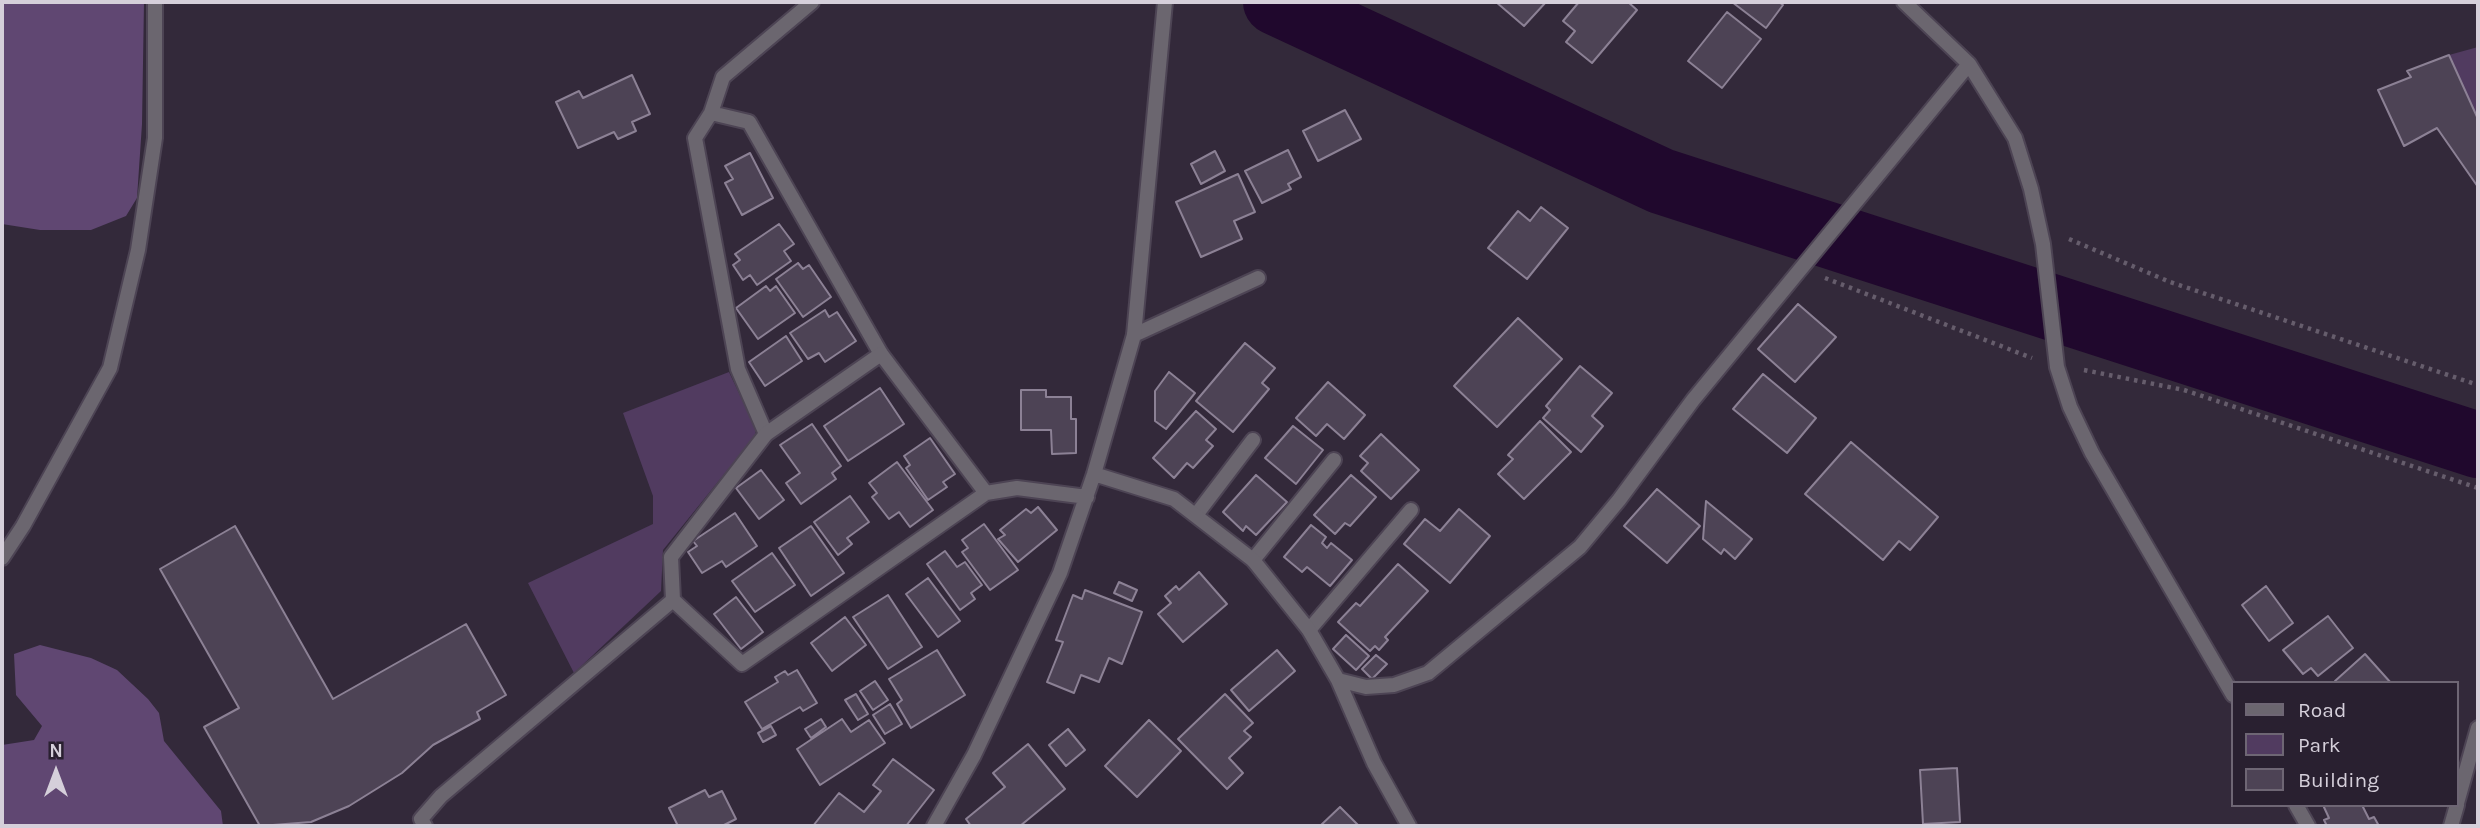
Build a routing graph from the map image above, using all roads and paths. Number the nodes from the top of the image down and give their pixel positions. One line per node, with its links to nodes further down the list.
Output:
1 (155, 2): 23 (street)
2 (812, 2): 6 (street)
3 (1165, 2): 10 (street)
4 (1904, 2): 5 (street)
5 (1969, 64): 7 (street); 8 (street)
6 (711, 113): 11 (street); 14 (street)
7 (2039, 226): 12 (street); 13 (path)
8 (1801, 266): 12 (path); 27 (street)
9 (1258, 278): 10 (street)
10 (1134, 335): 17 (street)
11 (881, 354): 14 (street); 19 (street)
12 (2057, 368): 18 (path); 28 (street)
13 (2478, 385)
14 (766, 434): 25 (street)
15 (1253, 440): 22 (street)
16 (1334, 460): 24 (street)
17 (1094, 474): 20 (street); 22 (street)
18 (2478, 488)
19 (986, 493): 20 (street); 25 (street)
20 (1087, 497): 34 (street)
21 (1411, 510): 26 (street)
22 (1196, 515): 24 (street)
23 (2, 558)
24 (1253, 560): 26 (street)
25 (673, 600): 33 (street)
26 (1309, 630): 27 (street)
27 (1338, 680): 35 (street)
28 (2232, 693)
29 (2478, 728): 30 (street)
30 (2459, 797)
31 (2297, 807): 36 (street)
32 (2456, 807): 37 (street)
33 (425, 826)
34 (934, 826)
35 (1409, 826)
36 (2308, 826)
37 (2451, 826)

